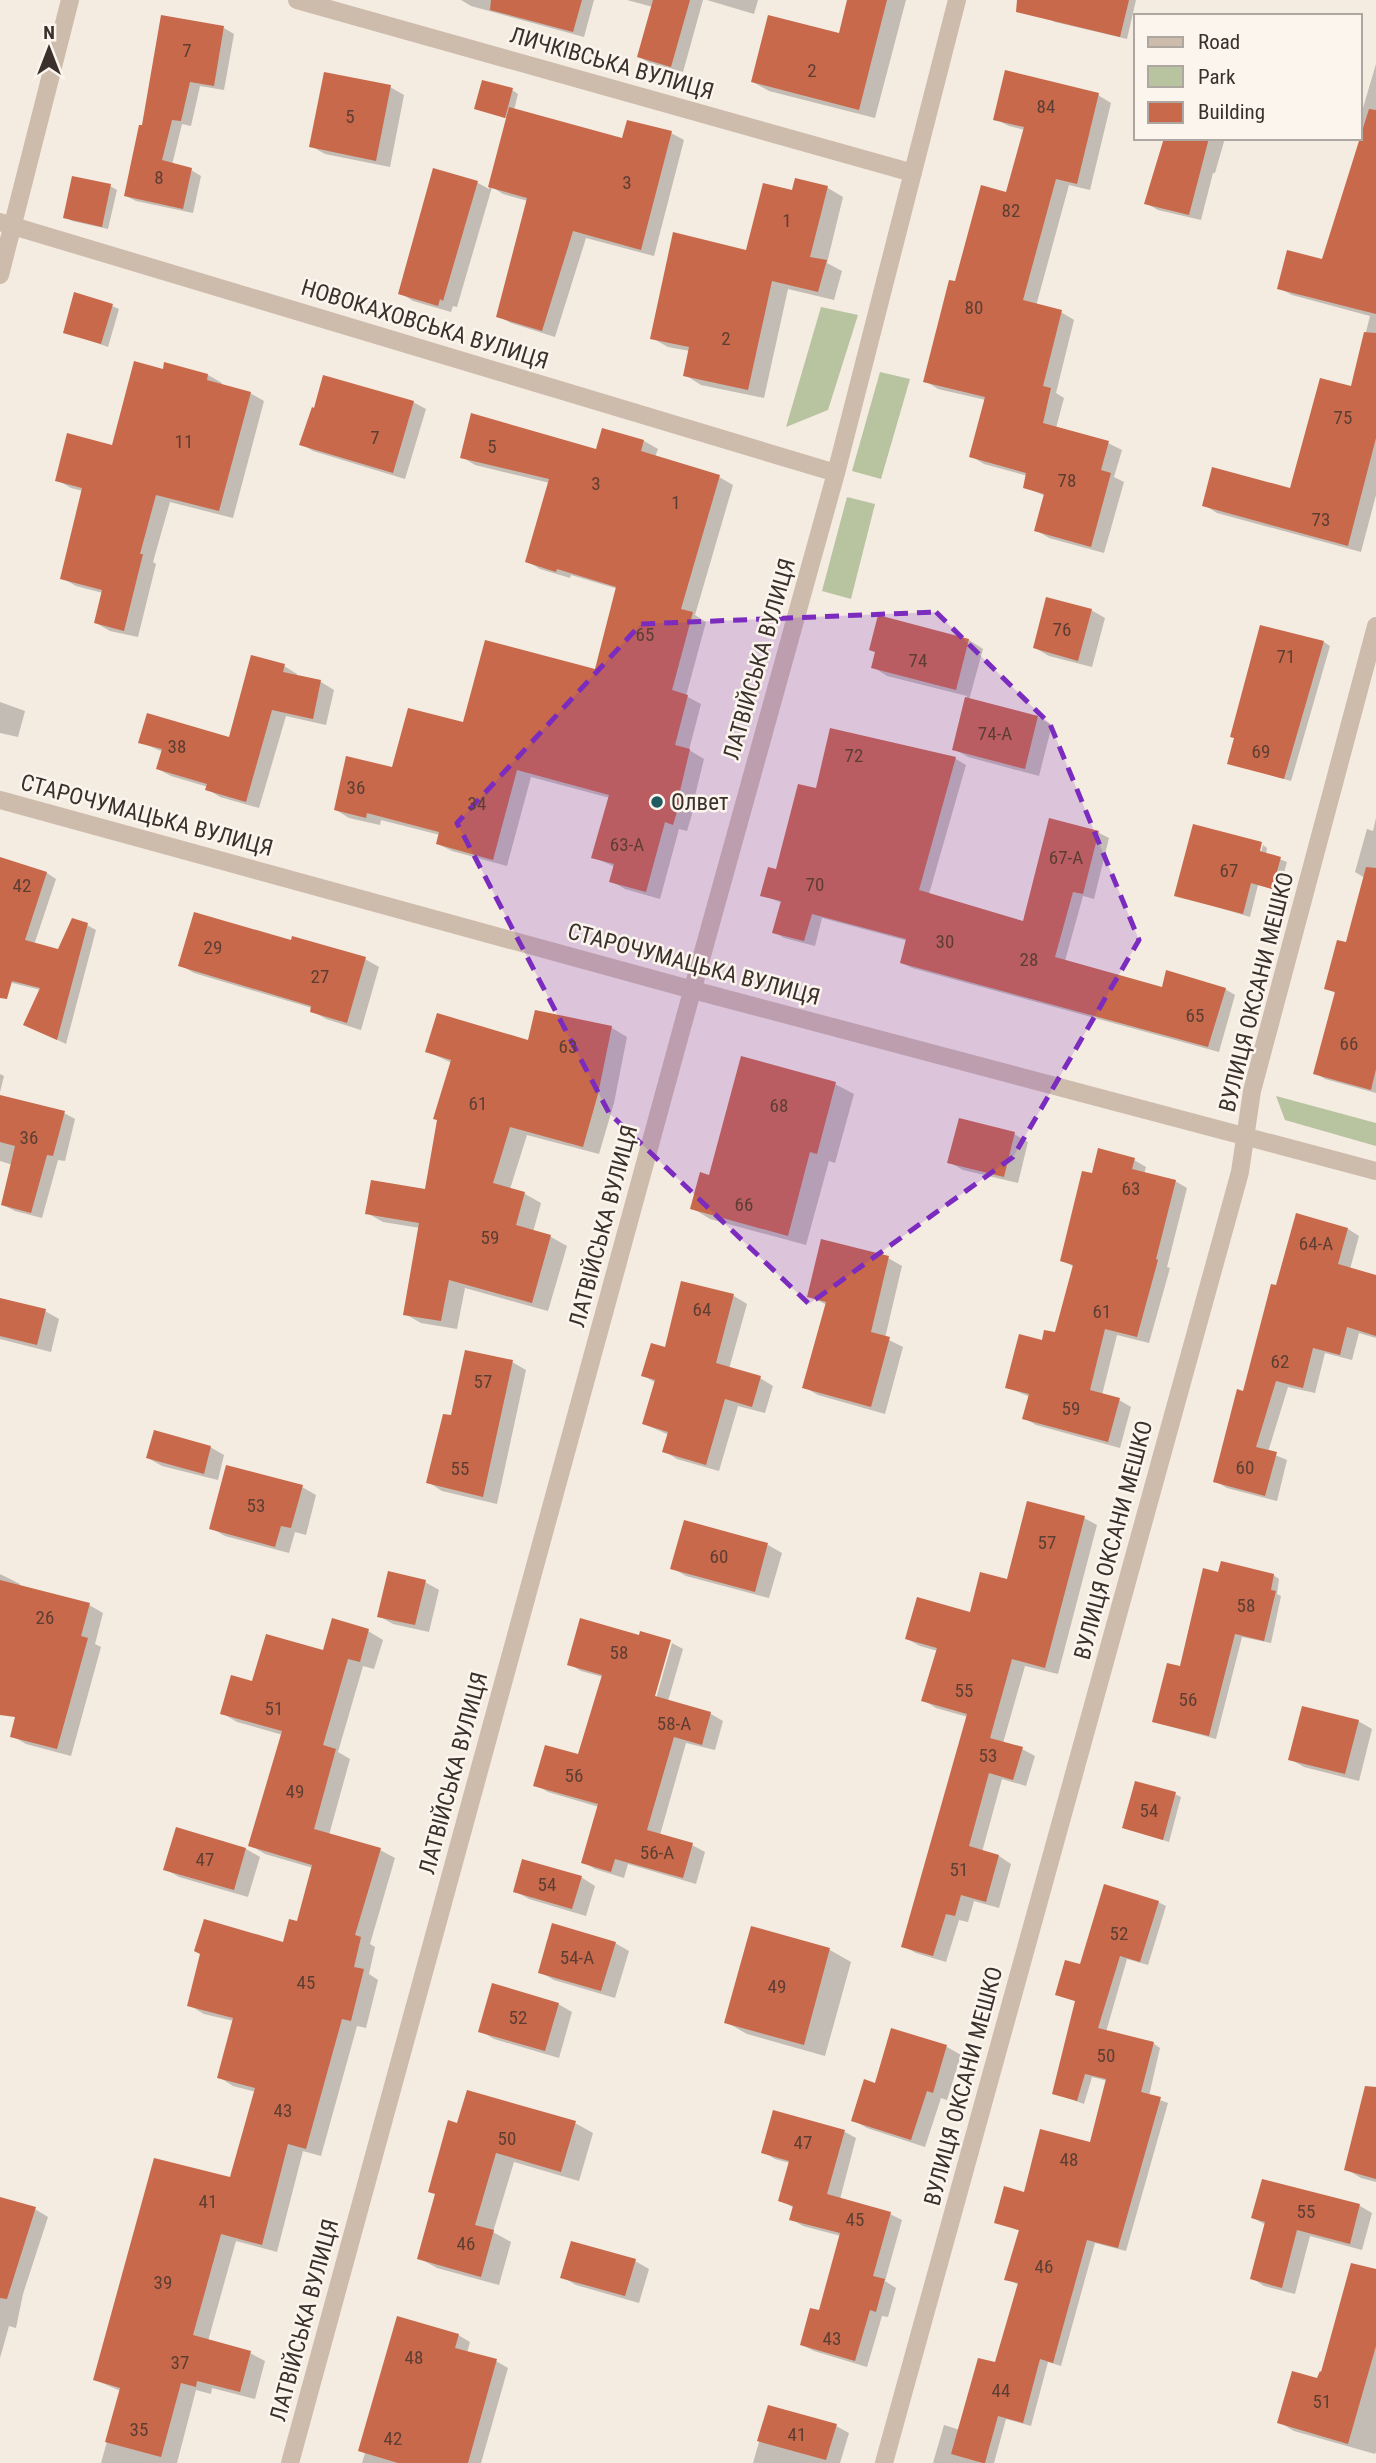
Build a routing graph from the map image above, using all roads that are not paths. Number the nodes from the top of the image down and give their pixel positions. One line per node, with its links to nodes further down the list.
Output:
1 (70, 0): 5 (street)
2 (297, 0): 4 (street, ЛИЧКІВСЬКА ВУЛИЦЯ)
3 (957, 0): 4 (street, ЛАТВІЙСЬКА ВУЛИЦЯ)
4 (913, 173): 7 (street, ЛАТВІЙСЬКА ВУЛИЦЯ)
5 (7, 223): 6 (street); 7 (street, НОВОКАХОВСЬКА ВУЛИЦЯ)
6 (0, 275)
7 (836, 473): 10 (street, ЛАТВІЙСЬКА ВУЛИЦЯ)
8 (1376, 626): 11 (street, ВУЛИЦЯ ОКСАНИ МЕШКО)
9 (0, 800): 10 (street, СТАРОЧУМАЦЬКА ВУЛИЦЯ)
10 (693, 990): 11 (street, СТАРОЧУМАЦЬКА ВУЛИЦЯ); 13 (street, ЛАТВІЙСЬКА ВУЛИЦЯ)
11 (1246, 1136): 12 (street, СТАРОЧУМАЦЬКА ВУЛИЦЯ); 14 (street, ВУЛИЦЯ ОКСАНИ МЕШКО)
12 (1376, 1171)
13 (290, 2463)
14 (884, 2463)

